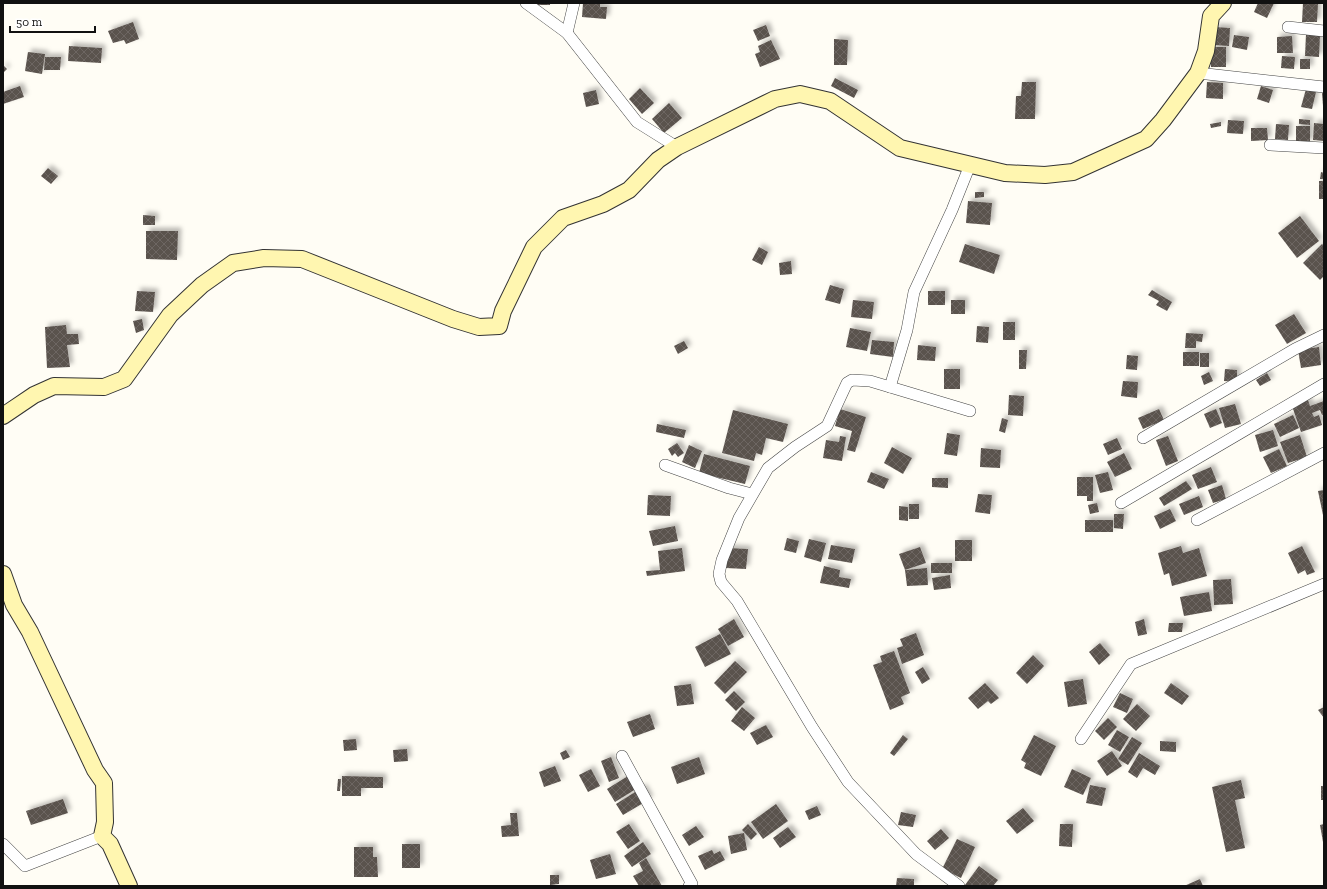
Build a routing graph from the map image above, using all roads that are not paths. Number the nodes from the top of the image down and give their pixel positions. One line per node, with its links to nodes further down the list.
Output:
1 (526, 3): 6 (street)
2 (574, 3): 6 (street)
3 (1223, 3): 7 (main road)
4 (1288, 27): 5 (street)
5 (1324, 31)
6 (567, 33): 10 (street)
7 (1198, 73): 8 (street); 12 (main road)
8 (1324, 87)
9 (1270, 145): 11 (street)
10 (677, 147): 12 (main road); 17 (main road)
11 (1324, 148)
12 (970, 165): 15 (street)
13 (1324, 335): 18 (street)
14 (1324, 384): 22 (street)
15 (890, 387): 16 (street); 21 (street)
16 (970, 411)
17 (3, 416)
18 (1143, 438)
19 (1324, 453): 23 (street)
20 (665, 464): 21 (street)
21 (752, 494): 32 (street)
22 (1121, 503)
23 (1196, 520)
24 (3, 574): 28 (main road)
25 (1324, 584): 26 (street)
26 (1081, 739)
27 (622, 756): 31 (street)
28 (102, 836): 29 (street); 30 (main road)
29 (3, 844)
30 (129, 886)
31 (689, 886)
32 (959, 886)

